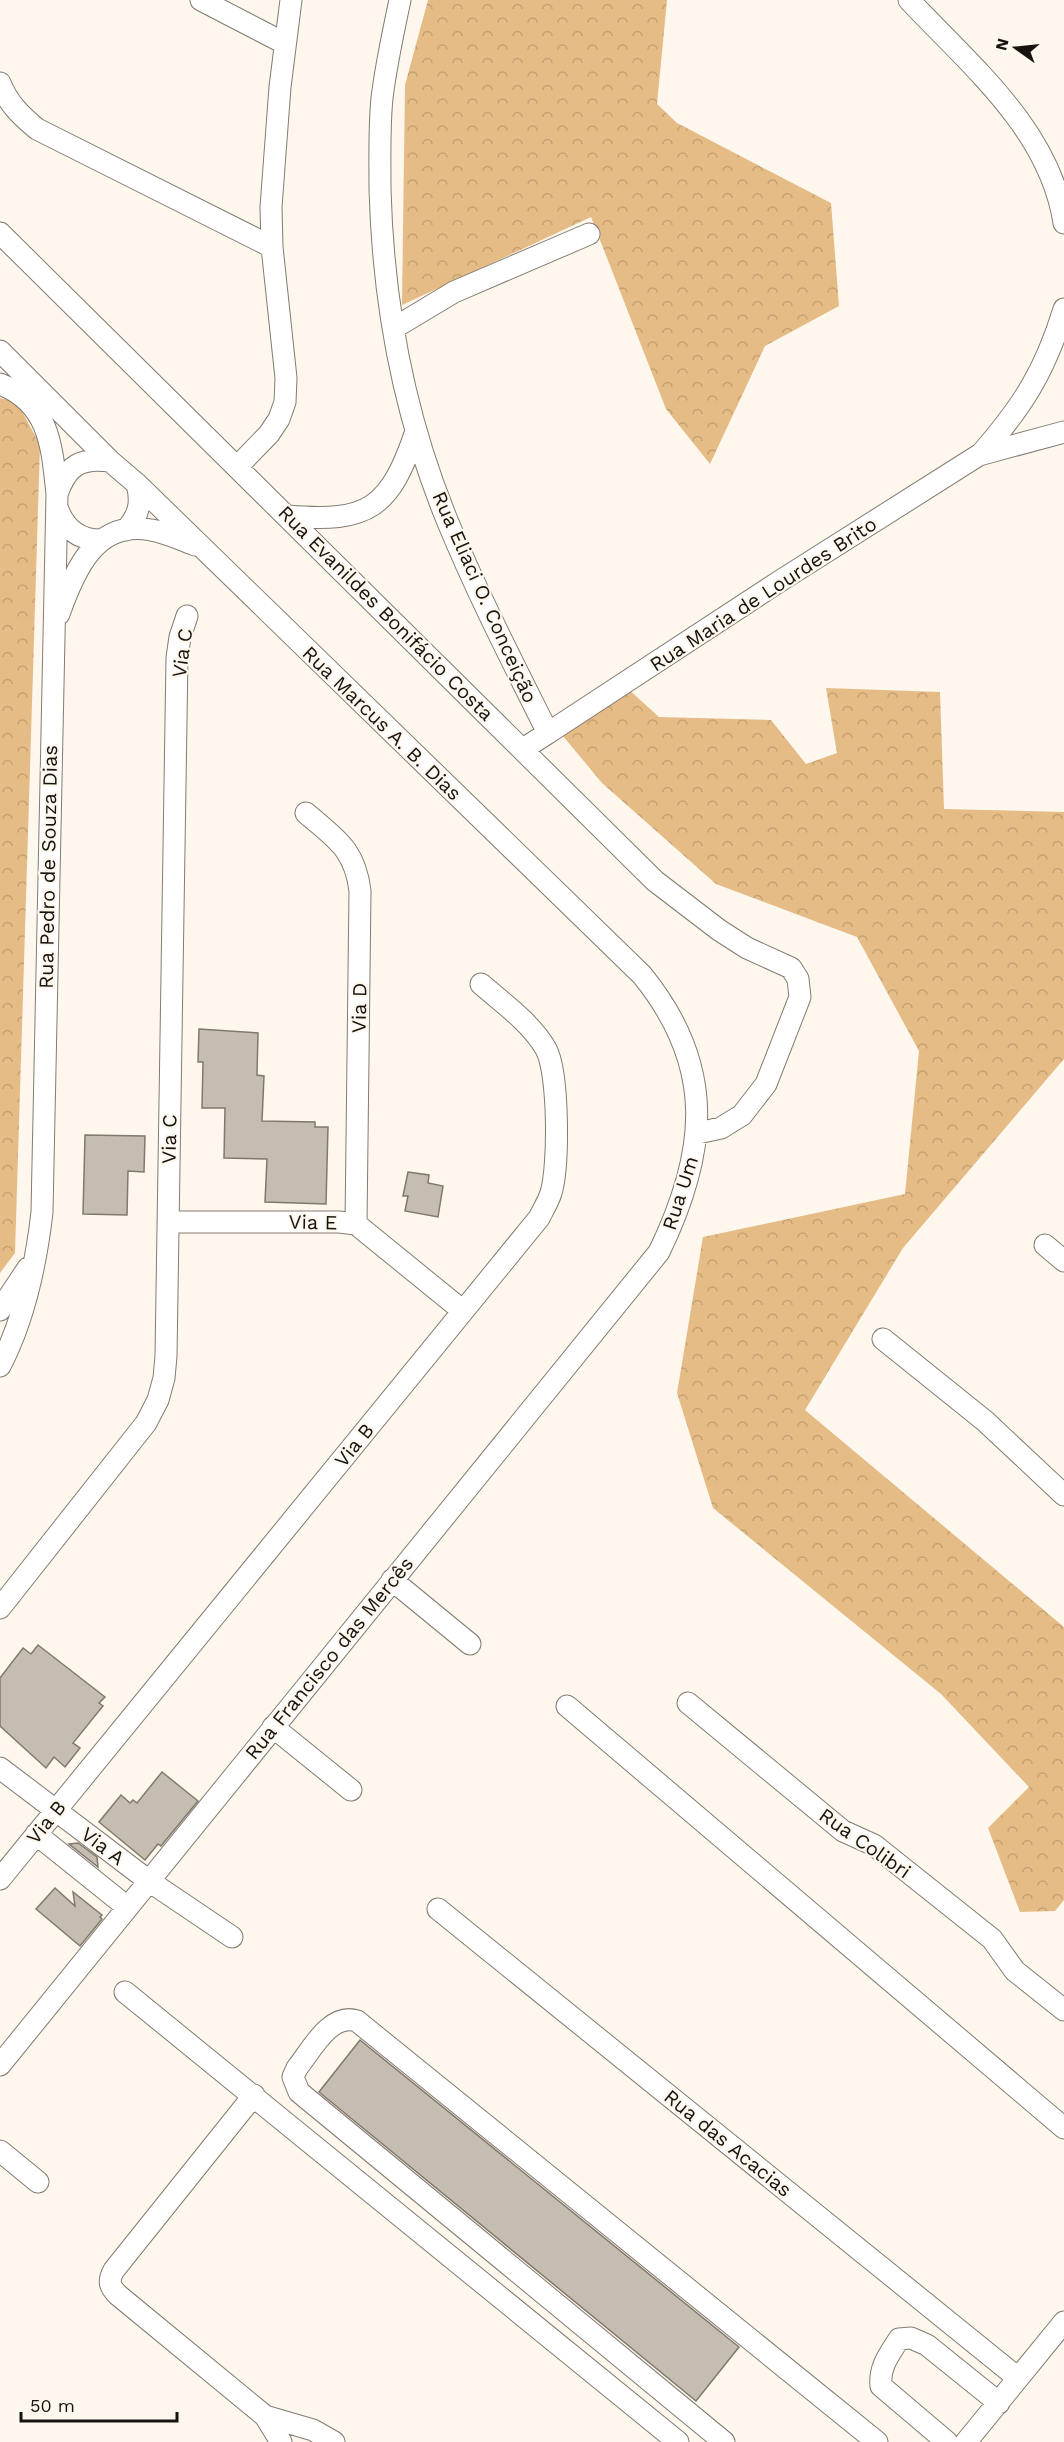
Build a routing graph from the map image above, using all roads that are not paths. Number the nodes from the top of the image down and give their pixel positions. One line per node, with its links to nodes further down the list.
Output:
1 (201, 0): 5 (street)
2 (291, 0): 5 (street)
3 (400, 0): 12 (street, Rua Eliaci O. Conceição)
4 (909, 0): 7 (street)
5 (284, 43): 10 (street)
6 (0, 83): 10 (street)
7 (1064, 223)
8 (0, 233): 19 (street, Rua Evanildes Bonifácio Costa)
9 (590, 234): 12 (street)
10 (272, 247): 19 (street)
11 (1064, 309): 17 (street, Rua Maria de Lourdes Brito)
12 (394, 328): 15 (street, Rua Eliaci O. Conceição)
13 (0, 351): 18 (street, Rua Marcus A. B. Dias)
14 (0, 384): 21 (street, Rua Pedro de Souza Dias)
15 (416, 431): 22 (street); 28 (street, Rua Eliaci O. Conceição)
16 (1064, 432): 17 (street, Rua Maria de Lourdes Brito)
17 (980, 455): 28 (street, Rua Maria de Lourdes Brito)
18 (110, 461): 20 (street, Rua Marcus A. B. Dias); 21 (street)
19 (238, 466): 22 (street, Rua Evanildes Bonifácio Costa)
20 (137, 484): 23 (street); 25 (street, Rua Marcus A. B. Dias)
21 (56, 499): 24 (street); 27 (street, Rua Pedro de Souza Dias)
22 (288, 516): 29 (street, Rua Evanildes Bonifácio Costa)
23 (126, 530): 24 (street); 25 (street)
24 (100, 540): 27 (street)
25 (201, 548): 32 (street, Rua Marcus A. B. Dias)
26 (187, 616): 33 (street, Via C)
27 (52, 632): 36 (street, Rua Pedro de Souza Dias)
28 (548, 733): 29 (street)
29 (523, 749): 32 (street, Rua Evanildes Bonifácio Costa)
30 (306, 813): 34 (street, Via D)
31 (481, 984): 40 (street, Via B)
32 (698, 1133): 37 (street, Rua Um)
33 (168, 1222): 34 (street, Via E); 45 (street, Via C)
34 (356, 1224): 40 (street, Via E)
35 (1045, 1245): 38 (street)
36 (38, 1250): 39 (street); 42 (street, Rua Pedro de Souza Dias)
37 (659, 1252): 44 (street, Rua Francisco das Mercês)
38 (1064, 1261)
39 (0, 1310)
40 (463, 1311): 52 (street, Via B)
41 (884, 1339): 43 (street)
42 (0, 1366)
43 (1064, 1495)
44 (392, 1580): 46 (street); 49 (street, Rua Francisco das Mercês)
45 (0, 1608)
46 (470, 1644)
47 (688, 1703): 60 (street, Rua Colibri)
48 (567, 1706): 63 (street)
49 (273, 1727): 51 (street); 55 (street, Rua Francisco das Mercês)
50 (0, 1768): 52 (street, Via A)
51 (351, 1790)
52 (56, 1810): 53 (street, Via B); 55 (street, Via A)
53 (36, 1834): 54 (street, Via B); 56 (street)
54 (0, 1879)
55 (149, 1881): 56 (street, Rua Francisco das Mercês); 58 (street, Via A)
56 (127, 1907): 61 (street, Rua Francisco das Mercês)
57 (438, 1909): 67 (street, Rua das Acacias)
58 (232, 1937)
59 (125, 1992): 62 (street)
60 (1064, 2010)
61 (0, 2065)
62 (254, 2096): 69 (street); 72 (street)
63 (1064, 2128)
64 (0, 2151): 65 (street)
65 (38, 2182)
66 (1064, 2322): 67 (street)
67 (1018, 2378): 68 (street)
68 (999, 2403): 75 (street); 76 (street)
69 (265, 2416): 70 (street); 71 (street)
70 (281, 2442)
71 (334, 2442)
72 (678, 2442)
73 (724, 2442): 74 (street)
74 (877, 2442)
75 (947, 2442)
76 (966, 2442)

